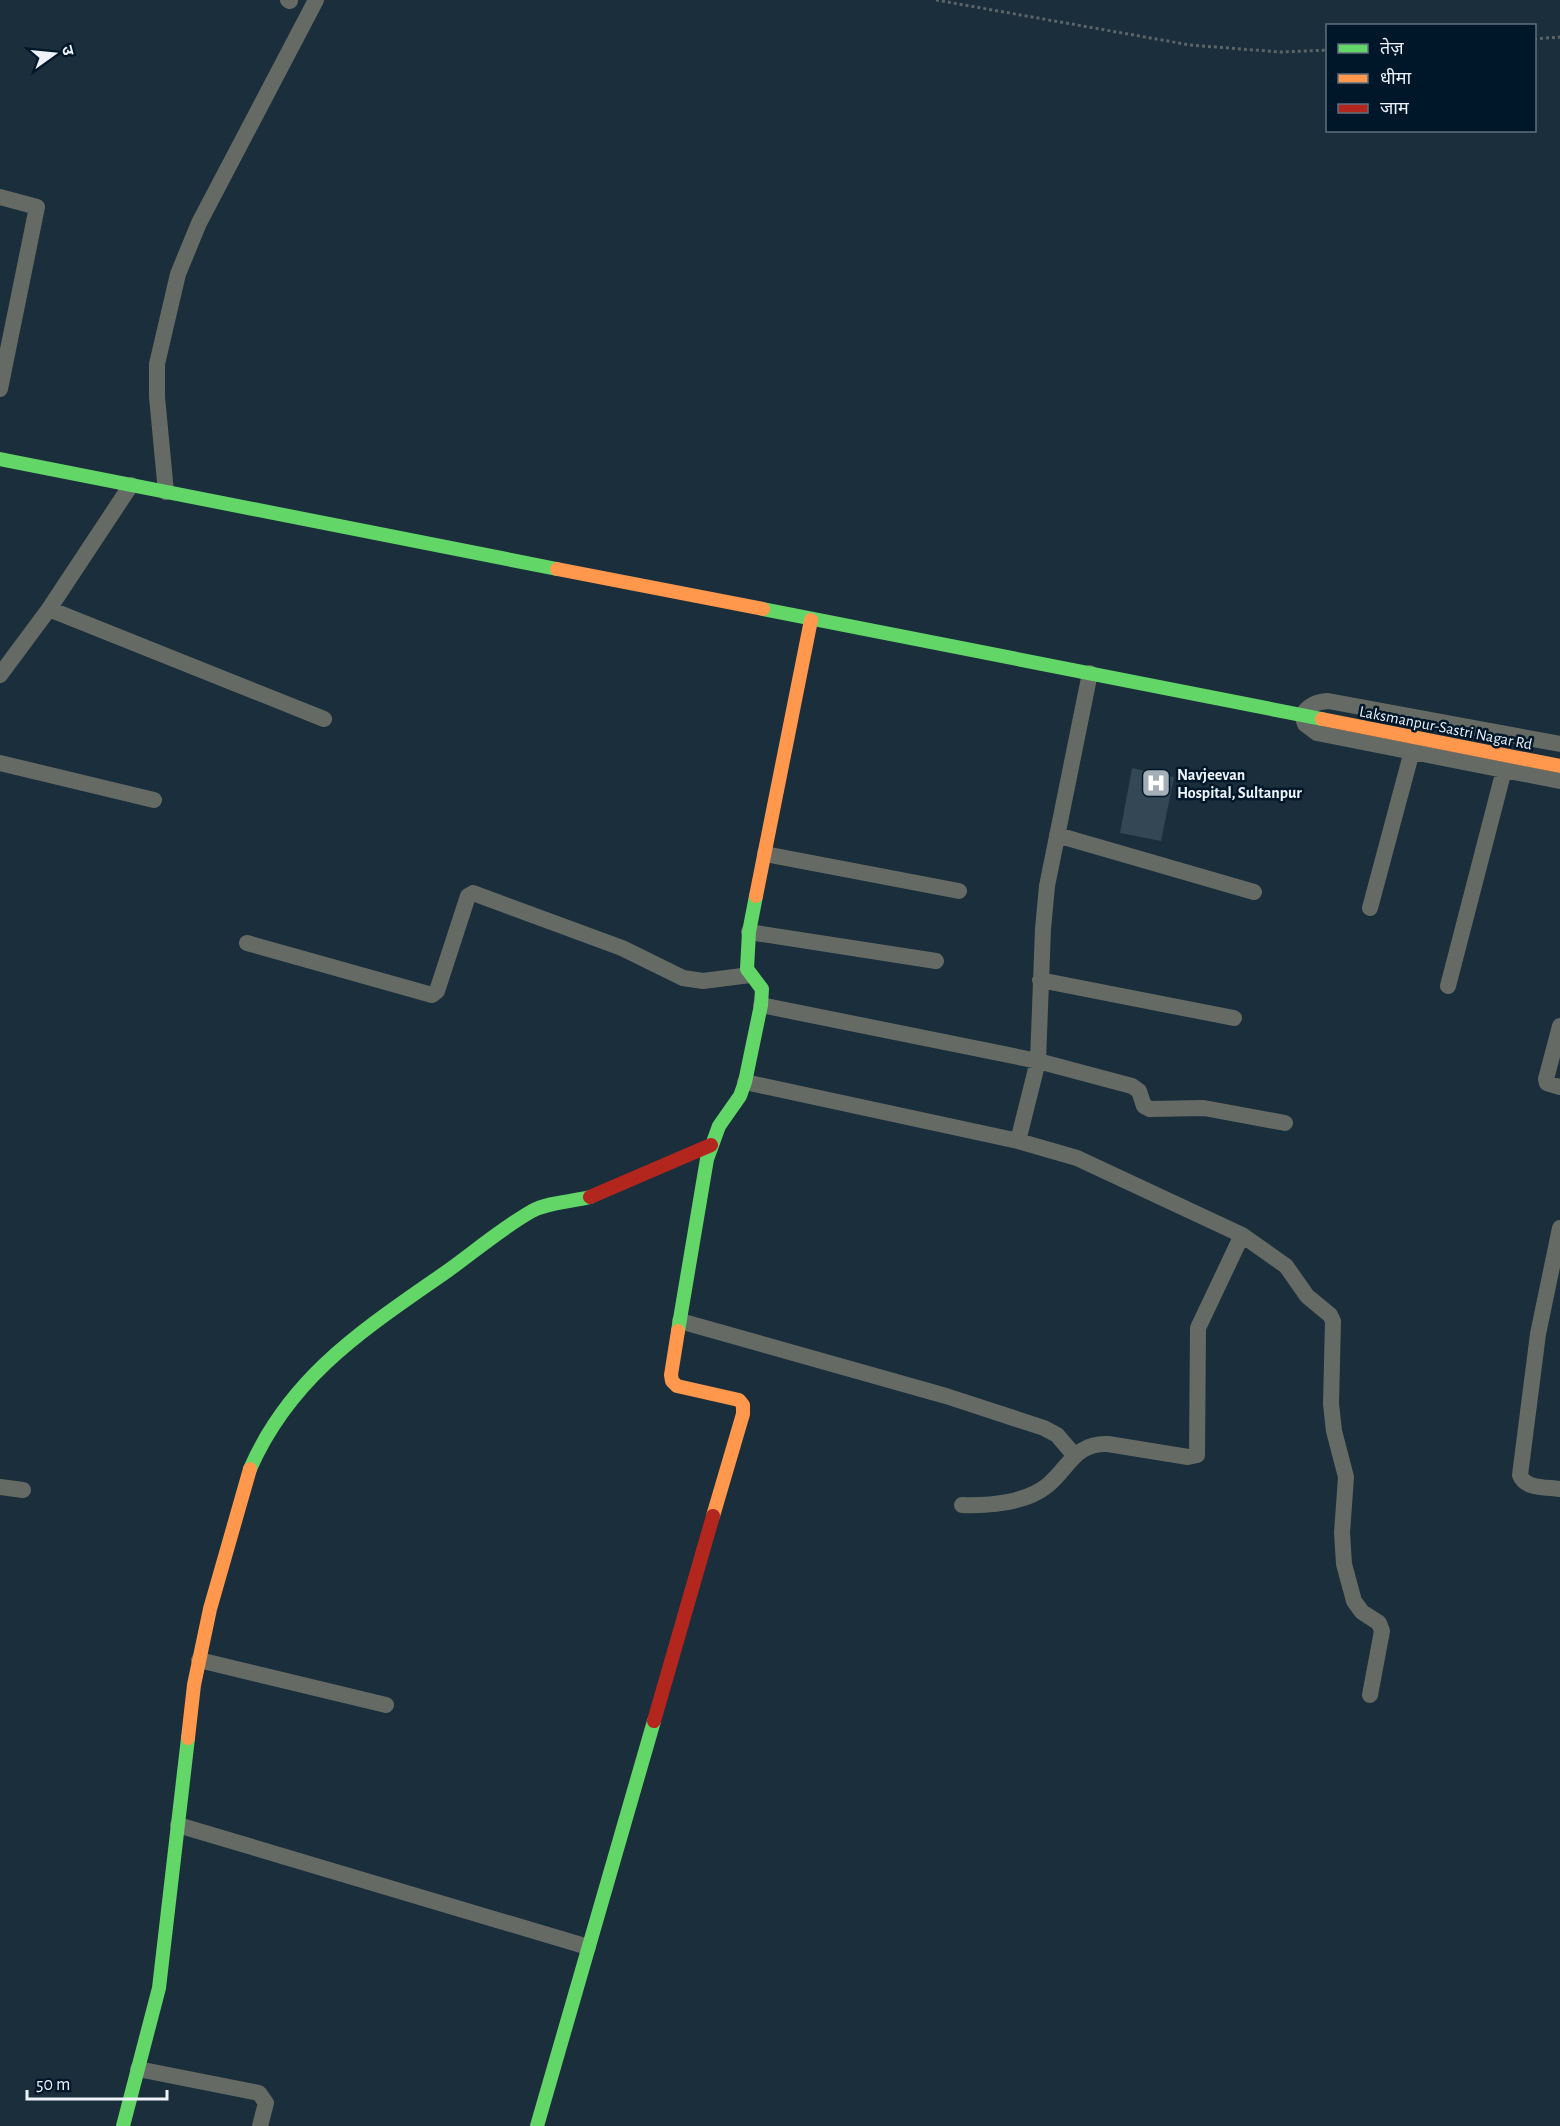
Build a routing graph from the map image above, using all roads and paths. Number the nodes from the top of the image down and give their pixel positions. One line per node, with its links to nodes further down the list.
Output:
1 (316, 0): 10 (street)
2 (936, 0): 5 (path)
3 (1560, 37): 4 (path)
4 (1536, 39)
5 (1326, 50)
6 (0, 197): 7 (street)
7 (0, 389)
8 (0, 459): 9 (street, Laksmanpur-Sastri Nagar Rd)
9 (131, 484): 10 (street, Laksmanpur-Sastri Nagar Rd); 11 (street)
10 (166, 492): 12 (street, Laksmanpur-Sastri Nagar Rd)
11 (49, 609): 14 (street); 16 (street)
12 (811, 620): 13 (street, Laksmanpur-Sastri Nagar Rd); 25 (street)
13 (1090, 673): 15 (street, Laksmanpur-Sastri Nagar Rd); 24 (street)
14 (0, 675)
15 (1302, 715): 17 (street); 18 (street); 20 (street, Laksmanpur-Sastri Nagar Rd)
16 (324, 719)
17 (1560, 744)
18 (1412, 751): 21 (street); 28 (street)
19 (0, 763): 23 (street)
20 (1560, 766)
21 (1504, 770): 22 (street); 34 (street)
22 (1560, 780)
23 (154, 800)
24 (1057, 835): 27 (street); 33 (street)
25 (765, 854): 26 (street); 29 (street)
26 (959, 891)
27 (1254, 892)
28 (1370, 908)
29 (749, 932): 31 (street); 32 (street)
30 (247, 943): 32 (street)
31 (936, 961)
32 (750, 975): 35 (street)
33 (1040, 980): 36 (street); 38 (street)
34 (1448, 986)
35 (761, 1005): 38 (street); 39 (street)
36 (1234, 1018)
37 (1560, 1026): 40 (street)
38 (1038, 1061): 41 (street); 42 (street)
39 (745, 1082): 42 (street); 43 (street)
40 (1560, 1087)
41 (1285, 1123)
42 (1018, 1141): 45 (street)
43 (711, 1145): 46 (street); 52 (street)
44 (1560, 1228): 49 (street)
45 (1242, 1234): 47 (street); 53 (street)
46 (680, 1321): 47 (street); 56 (street)
47 (1075, 1456): 51 (street)
48 (0, 1486): 50 (street)
49 (1560, 1489)
50 (23, 1490)
51 (962, 1506)
52 (199, 1660): 54 (street); 55 (street)
53 (1370, 1695)
54 (386, 1705)
55 (178, 1825): 56 (street); 57 (street)
56 (588, 1947): 60 (street)
57 (138, 2069): 58 (street); 59 (street)
58 (123, 2126)
59 (260, 2126)
60 (537, 2126)

